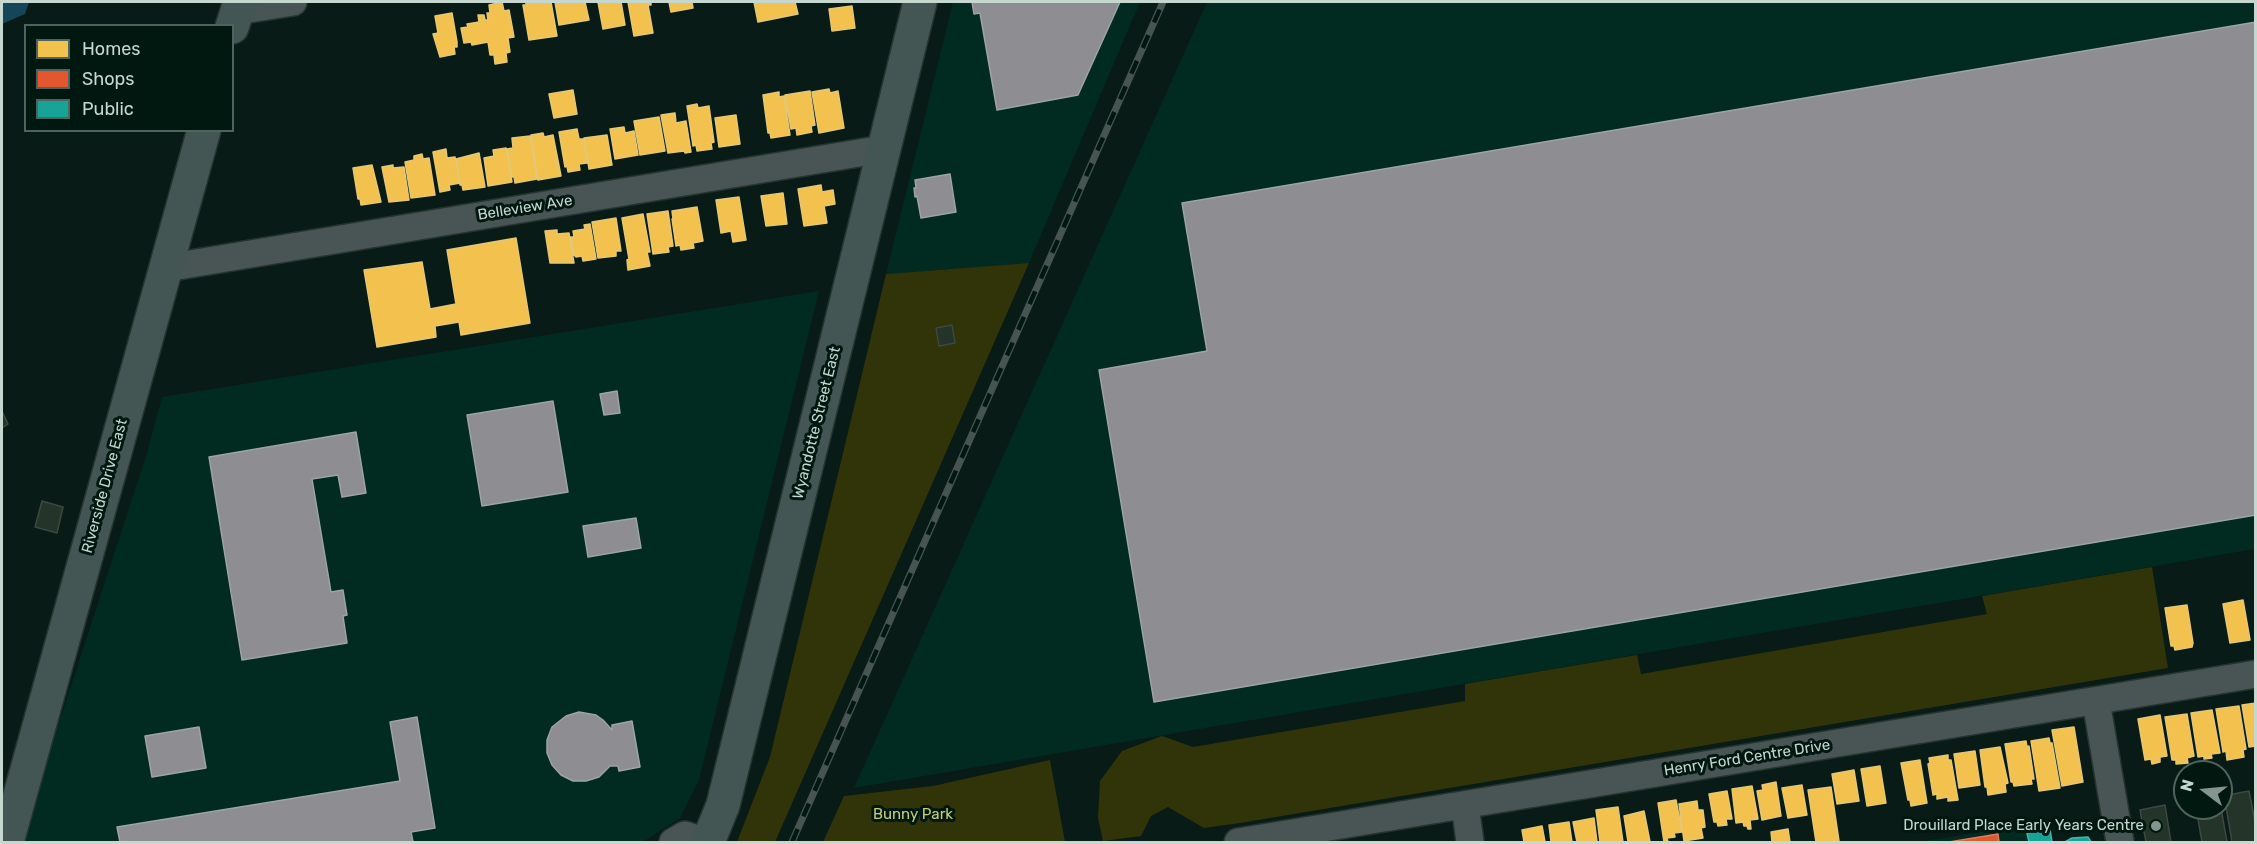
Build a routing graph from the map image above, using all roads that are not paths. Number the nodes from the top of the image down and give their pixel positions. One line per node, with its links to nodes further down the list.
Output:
1 (293, 2): 3 (street)
2 (920, 2): 5 (main road, Wyandotte Street East)
3 (236, 13)
4 (203, 132): 6 (main road, Riverside Drive East)
5 (883, 149): 6 (street, Belleview Ave); 12 (main road, Wyandotte Street East)
6 (166, 268): 10 (main road, Riverside Drive East)
7 (2256, 674): 8 (street, Henry Ford Centre Drive)
8 (2096, 701): 9 (street, Henry Ford Centre Drive); 15 (street)
9 (1465, 805): 13 (street, Henry Ford Centre Drive); 14 (street)
10 (7, 843)
11 (673, 843): 12 (street)
12 (707, 843)
13 (1238, 843)
14 (1470, 843)
15 (2120, 843)

